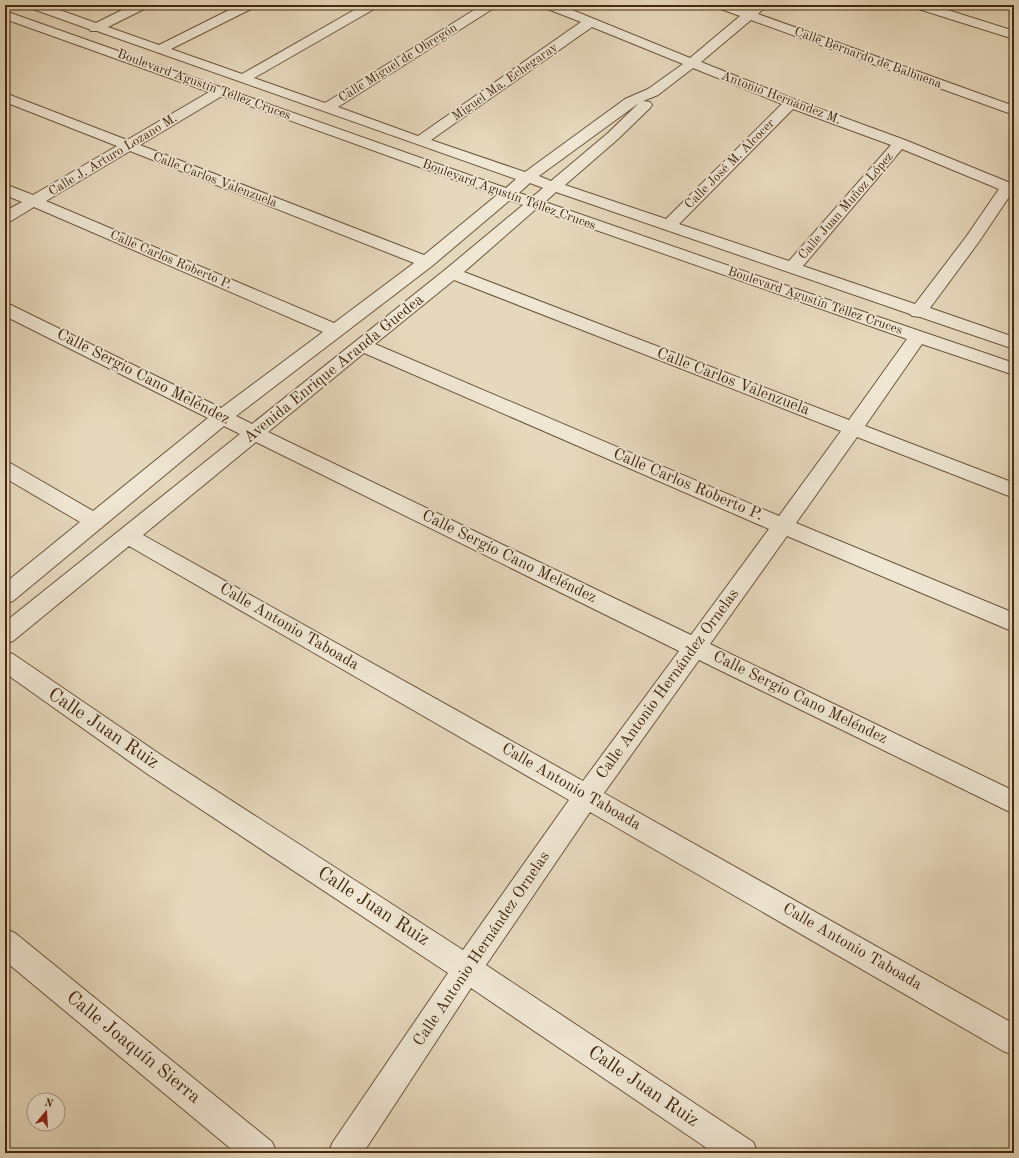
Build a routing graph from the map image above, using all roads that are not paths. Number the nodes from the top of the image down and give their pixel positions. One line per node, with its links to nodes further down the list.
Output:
1 (34, 5): 13 (street, Boulevard Agustín Téllez Cruces)
2 (142, 5): 13 (street)
3 (249, 5): 15 (street)
4 (372, 5): 17 (street)
5 (490, 5): 22 (street, Calle Miguel de Obregón)
6 (549, 5): 12 (street, Antonio Hernández M.)
7 (722, 5): 11 (street, Calle Bernardo de Balbuena)
8 (761, 5): 11 (street, Avenida Enrique Aranda Guedea)
9 (919, 5): 14 (street)
10 (5, 15): 18 (street, Boulevard Agustín Téllez Cruces)
11 (750, 15): 16 (street, Avenida Enrique Aranda Guedea); 23 (street, Calle Bernardo de Balbuena)
12 (590, 22): 16 (street, Antonio Hernández M.); 24 (street, Miguel Ma. Echegaray)
13 (95, 28): 15 (street, Boulevard Agustín Téllez Cruces)
14 (1014, 35)
15 (159, 50): 17 (street, Boulevard Agustín Téllez Cruces)
16 (692, 63): 19 (street, Avenida Enrique Aranda Guedea); 21 (street, Antonio Hernández M.)
17 (243, 79): 22 (street, Boulevard Agustín Téllez Cruces)
18 (221, 91): 26 (street, Calle J. Arturo Lozano M.); 31 (street, Boulevard Agustín Téllez Cruces)
19 (653, 92): 27 (street, Avenida Enrique Aranda Guedea); 28 (street, Avenida Enrique Aranda Guedea)
20 (5, 97): 26 (street, Calle Carlos Valenzuela)
21 (791, 103): 25 (street, Antonio Hernández M.); 35 (street, Calle José M. Alcocer)
22 (327, 108): 24 (street, Boulevard Agustín Téllez Cruces)
23 (1014, 111)
24 (420, 141): 27 (street, Boulevard Agustín Téllez Cruces)
25 (900, 143): 30 (street, Antonio Hernández M.); 37 (street, Calle Juan Muñoz López)
26 (129, 146): 32 (street, Calle J. Arturo Lozano M.); 36 (street, Calle Carlos Valenzuela)
27 (528, 177): 28 (street, Boulevard Agustín Téllez Cruces); 31 (street, Avenida Enrique Aranda Guedea)
28 (555, 186): 33 (street, Avenida Enrique Aranda Guedea); 35 (street, Boulevard Agustín Téllez Cruces)
29 (5, 189): 32 (street, Calle Carlos Roberto P.)
30 (1011, 189): 40 (street)
31 (507, 194): 33 (street, Boulevard Agustín Téllez Cruces); 36 (street, Avenida Enrique Aranda Guedea)
32 (34, 202): 34 (street, Calle J. Arturo Lozano M.); 41 (street, Calle Carlos Roberto P.)
33 (534, 204): 38 (street, Avenida Enrique Aranda Guedea); 42 (street, Boulevard Agustín Téllez Cruces)
34 (5, 218)
35 (669, 226): 37 (street, Boulevard Agustín Téllez Cruces)
36 (426, 262): 41 (street, Avenida Enrique Aranda Guedea)
37 (792, 268): 40 (street, Boulevard Agustín Téllez Cruces)
38 (452, 273): 44 (street, Avenida Enrique Aranda Guedea); 47 (street, Calle Carlos Valenzuela)
39 (5, 309): 46 (street, Calle Sergio Cano Meléndez)
40 (918, 312): 43 (street, Boulevard Agustín Téllez Cruces)
41 (337, 331): 46 (street, Avenida Enrique Aranda Guedea)
42 (918, 337): 45 (street, Boulevard Agustín Téllez Cruces); 47 (street, Calle Antonio Hernández Ornelas)
43 (1014, 344)
44 (362, 346): 48 (street, Avenida Enrique Aranda Guedea); 52 (street, Calle Carlos Roberto P.)
45 (1014, 369)
46 (222, 417): 48 (street, Calle Sergio Cano Meléndez); 51 (street, Avenida Enrique Aranda Guedea)
47 (853, 428): 50 (street, Calle Carlos Valenzuela); 52 (street, Calle Antonio Hernández Ornelas)
48 (256, 434): 53 (street, Avenida Enrique Aranda Guedea); 57 (street, Calle Sergio Cano Meléndez)
49 (5, 469): 51 (street)
50 (1014, 491)
51 (94, 521): 54 (street, Avenida Enrique Aranda Guedea)
52 (783, 526): 55 (street, Calle Carlos Roberto P.); 57 (street, Calle Antonio Hernández Ornelas)
53 (127, 535): 56 (street, Avenida Enrique Aranda Guedea); 59 (street, Calle Antonio Taboada)
54 (5, 595)
55 (1014, 623)
56 (5, 635)
57 (695, 647): 59 (street, Calle Antonio Hernández Ornelas); 60 (street, Calle Sergio Cano Meléndez)
58 (5, 661): 62 (street, Calle Juan Ruiz)
59 (587, 796): 62 (street, Calle Antonio Hernández Ornelas); 63 (street, Calle Antonio Taboada)
60 (1014, 803)
61 (5, 942): 64 (street, Calle Joaquín Sierra)
62 (467, 969): 65 (street, Calle Antonio Hernández Ornelas); 66 (street, Calle Juan Ruiz)
63 (1014, 1040)
64 (261, 1153)
65 (344, 1153)
66 (742, 1153)

